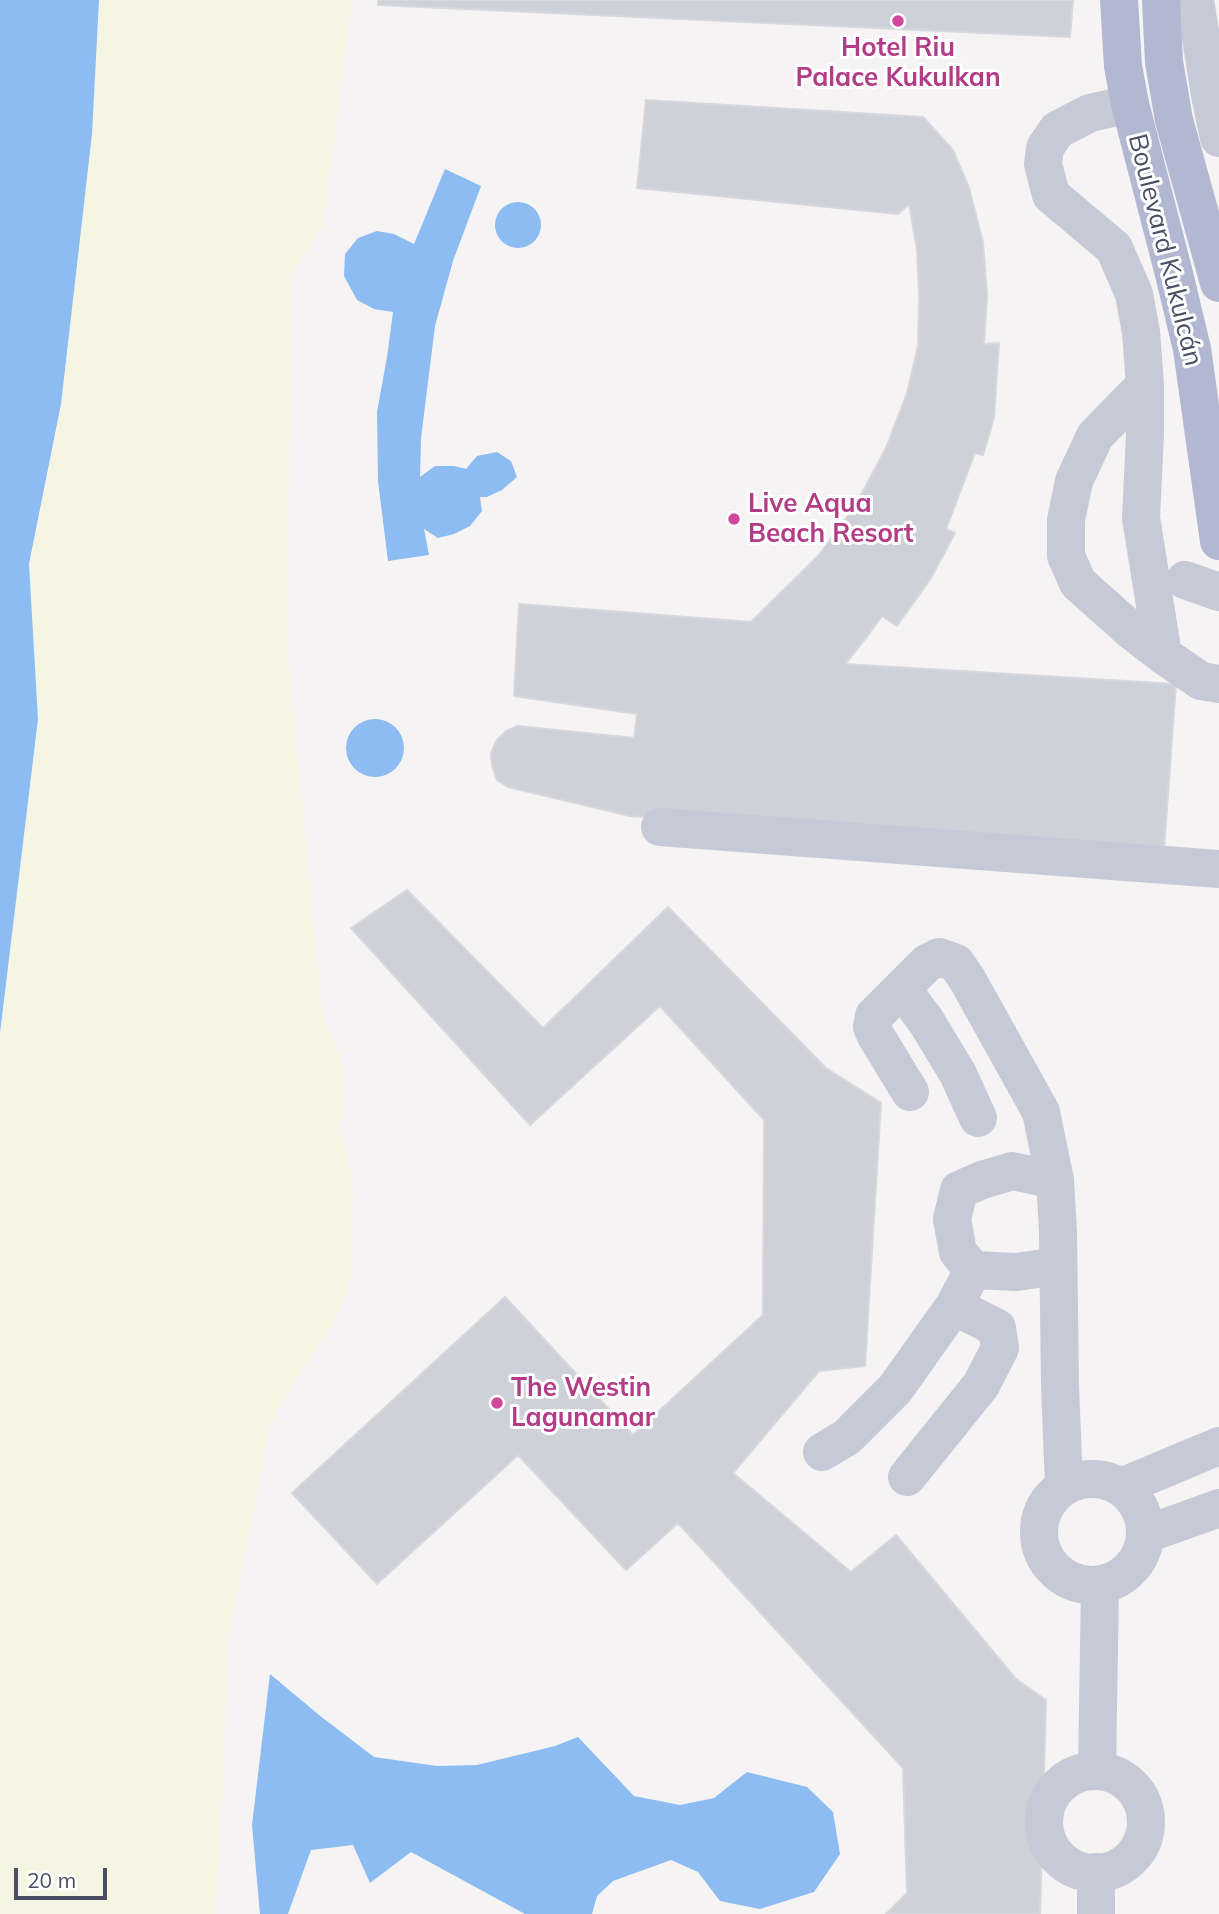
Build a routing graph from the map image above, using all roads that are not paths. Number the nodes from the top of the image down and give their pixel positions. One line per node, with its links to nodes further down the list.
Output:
1 (1119, 0): 4 (main road, Boulevard Kukulcán)
2 (1161, 0): 6 (main road, Boulevard Kukulcán)
3 (1195, 0): 5 (lane)
4 (1130, 104): 7 (lane); 8 (main road, Boulevard Kukulcán)
5 (1219, 138)
6 (1219, 283)
7 (1145, 385): 9 (lane); 9 (lane)
8 (1219, 541)
9 (1163, 655): 10 (lane)
10 (1219, 684)
11 (660, 827): 12 (lane)
12 (1219, 869)
13 (902, 989): 14 (lane); 15 (lane); 16 (lane)
14 (910, 1092)
15 (978, 1118)
16 (1055, 1180): 17 (lane); 18 (lane)
17 (1058, 1266): 18 (lane); 23 (lane)
18 (973, 1270): 19 (lane)
19 (954, 1306): 21 (lane); 22 (lane)
20 (1219, 1446): 24 (lane)
21 (822, 1452)
22 (907, 1477)
23 (1064, 1487): 24 (lane); 27 (lane)
24 (1121, 1487): 26 (lane)
25 (1219, 1508): 26 (lane)
26 (1147, 1534): 27 (lane)
27 (1100, 1586): 28 (lane)
28 (1097, 1770): 29 (lane); 29 (lane)
29 (1096, 1872): 30 (lane)
30 (1096, 1914)

